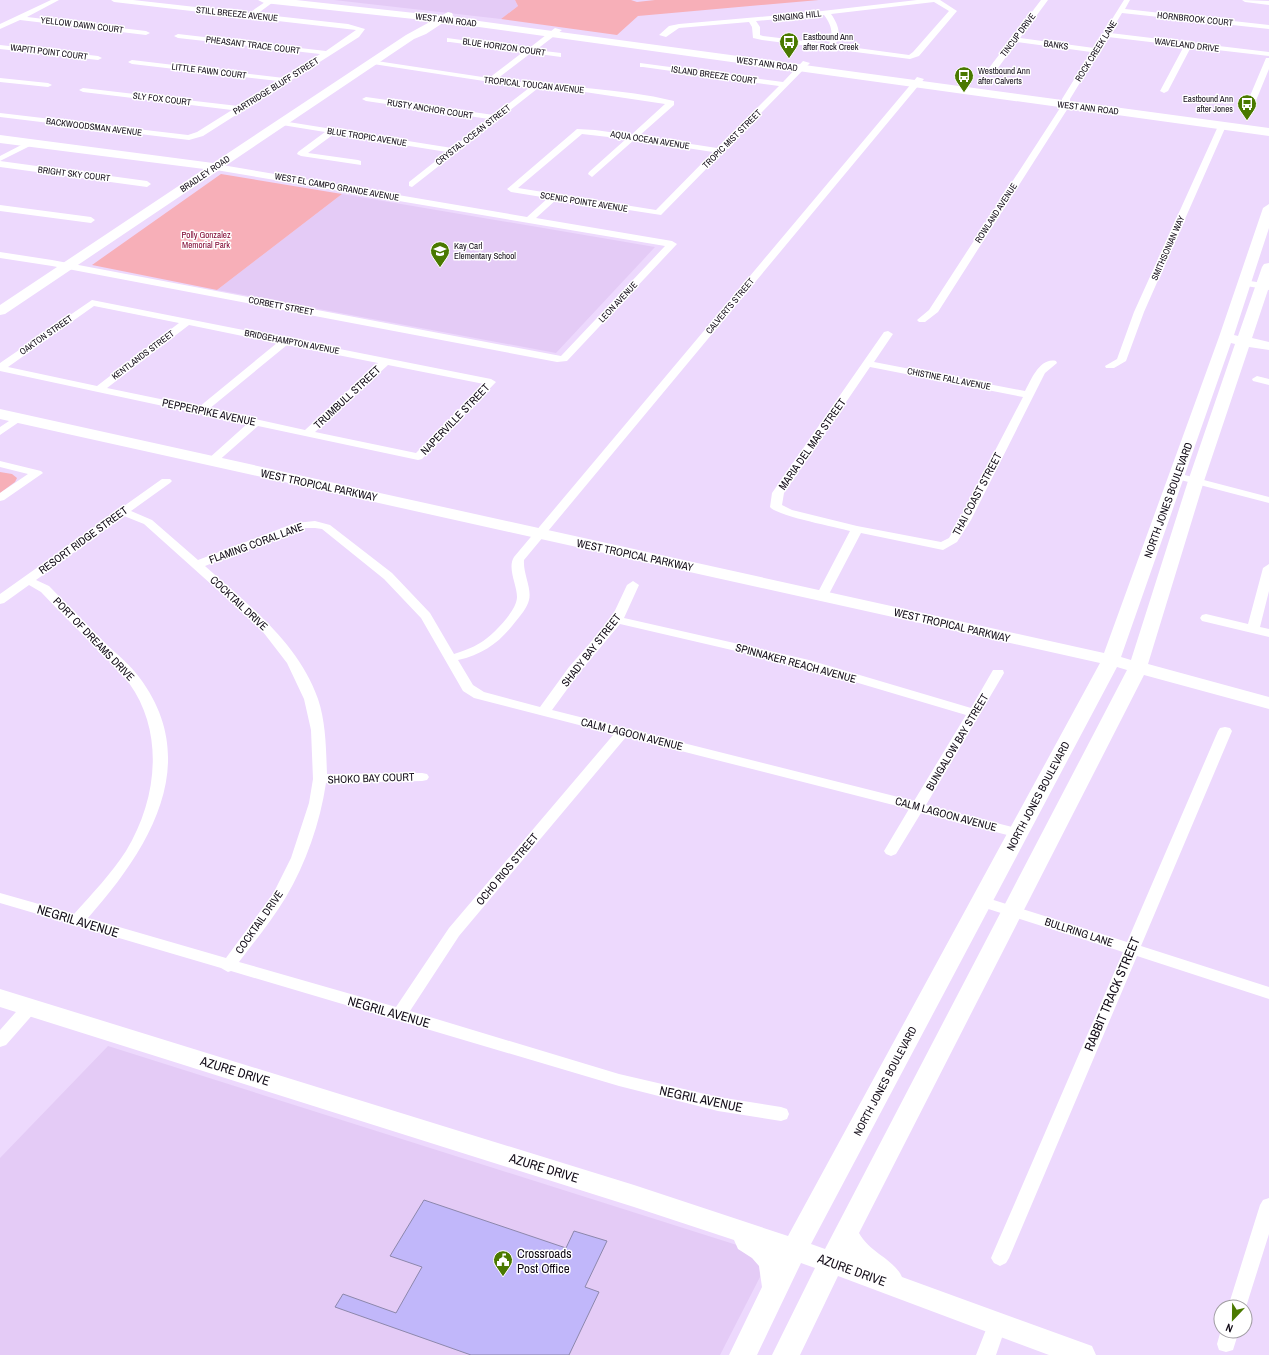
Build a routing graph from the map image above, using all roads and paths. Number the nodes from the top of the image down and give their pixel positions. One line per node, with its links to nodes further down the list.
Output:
1 (56, 0): 14 (street)
2 (114, 0): 12 (street, STILL BREEZE AVENUE)
3 (270, 0): 12 (street); 13 (main road, WEST ANN ROAD)
4 (313, 0): 13 (main road, WEST ANN ROAD)
5 (935, 0): 11 (street, SINGING HILL); 28 (street)
6 (1045, 0): 25 (street, TINCUP DRIVE)
7 (1127, 0): 10 (street, ROCK CREEK LANE)
8 (1245, 0): 9 (street)
9 (1269, 3)
10 (1120, 11): 17 (street, HORNBROOK COURT); 22 (street, ROCK CREEK LANE)
11 (826, 13): 15 (street, SINGING HILL); 28 (street)
12 (250, 15): 18 (street, STILL BREEZE AVENUE)
13 (440, 17): 19 (main road, WEST ANN ROAD); 37 (main road, BRADLEY ROAD)
14 (18, 18): 16 (street); 20 (street, YELLOW DAWN COURT)
15 (751, 20): 21 (street, SINGING HILL); 28 (street)
16 (0, 27)
17 (1269, 27)
18 (361, 29): 31 (street, PARTRIDGE BLUFF STREET)
19 (555, 32): 29 (street); 39 (main road, WEST ANN ROAD)
20 (146, 33)
21 (663, 35)
22 (1106, 35): 26 (street, WAVELAND DRIVE); 30 (street, ROCK CREEK LANE)
23 (178, 36): 31 (street, PHEASANT TRACE COURT)
24 (450, 40): 29 (street, BLUE HORIZON COURT)
25 (1015, 40): 30 (street, BANKS); 40 (street, TINCUP DRIVE)
26 (1188, 45): 32 (street, WAVELAND DRIVE); 49 (street)
27 (0, 47): 34 (street, WAPITI POINT COURT)
28 (830, 48)
29 (530, 51): 33 (street, BLUE HORIZON COURT); 43 (street)
30 (1097, 51): 51 (street, ROCK CREEK LANE)
31 (327, 54): 42 (street, PARTRIDGE BLUFF STREET)
32 (1269, 54)
33 (558, 55)
34 (98, 58)
35 (1269, 60): 52 (street)
36 (132, 62): 42 (street, LITTLE FAWN COURT)
37 (373, 62): 43 (street, TROPICAL TOUCAN AVENUE); 56 (main road, BRADLEY ROAD)
38 (643, 66): 46 (street, ISLAND BREEZE COURT)
39 (804, 66): 44 (main road, WEST ANN ROAD); 46 (street, TROPIC MIST STREET)
40 (992, 70)
41 (0, 80): 45 (street)
42 (286, 80): 53 (street, PARTRIDGE BLUFF STREET)
43 (491, 80): 47 (street, TROPICAL TOUCAN AVENUE)
44 (917, 82): 51 (main road, WEST ANN ROAD); 123 (street, CALVERTS STREET)
45 (48, 85)
46 (785, 85): 66 (street, TROPIC MIST STREET)
47 (535, 87): 55 (street, CRYSTAL OCEAN STREET); 62 (street, TROPICAL TOUCAN AVENUE)
48 (83, 90): 53 (street, SLY FOX COURT)
49 (1164, 91)
50 (366, 99): 55 (street, RUSTY ANCHOR COURT)
51 (1066, 102): 57 (main road, WEST ANN ROAD); 58 (main road, WEST ANN ROAD); 89 (street, ROWLAND AVENUE)
52 (1251, 103)
53 (240, 109): 61 (street, PARTRIDGE BLUFF STREET)
54 (0, 116): 61 (street, BACKWOODSMAN AVENUE)
55 (495, 118): 65 (street, CRYSTAL OCEAN STREET)
56 (282, 123): 59 (street, BLUE TROPIC AVENUE); 70 (main road, BRADLEY ROAD)
57 (1222, 126): 60 (main road, WEST ANN ROAD); 100 (street, SMITHSONIAN WAY)
58 (1269, 126)
59 (331, 132): 65 (street, BLUE TROPIC AVENUE); 68 (street)
60 (1269, 132)
61 (189, 138)
62 (634, 138): 66 (street, AQUA OCEAN AVENUE); 71 (street); 74 (street, AQUA OCEAN AVENUE)
63 (0, 139): 64 (main road, WEST EL CAMPO GRANDE AVENUE)
64 (29, 143): 67 (street); 70 (main road, WEST EL CAMPO GRANDE AVENUE)
65 (453, 151): 73 (street, CRYSTAL OCEAN STREET)
66 (720, 151): 78 (street, TROPIC MIST STREET)
67 (0, 159)
68 (358, 163)
69 (0, 164): 72 (street, BRIGHT SKY COURT)
70 (216, 167): 80 (street, WEST EL CAMPO GRANDE AVENUE); 83 (main road, BRADLEY ROAD)
71 (592, 174)
72 (147, 184)
73 (412, 184)
74 (511, 189): 75 (street, SCENIC POINTE AVENUE)
75 (554, 197): 78 (street, SCENIC POINTE AVENUE); 80 (street)
76 (0, 208): 79 (street)
77 (1269, 208): 85 (main road, NORTH JONES BOULEVARD)
78 (658, 214)
79 (91, 220)
80 (529, 220): 81 (street, WEST EL CAMPO GRANDE AVENUE)
81 (672, 244): 96 (street, LEON AVENUE)
82 (0, 255): 83 (street, CORBETT STREET)
83 (67, 266): 88 (main road, BRADLEY ROAD); 96 (street, CORBETT STREET)
84 (1269, 267): 86 (main road, NORTH JONES BOULEVARD)
85 (1244, 283): 86 (street); 92 (main road, NORTH JONES BOULEVARD)
86 (1266, 286): 94 (main road, NORTH JONES BOULEVARD)
87 (92, 303): 90 (street, BRIDGEHAMPTON AVENUE); 101 (street, OAKTON STREET)
88 (0, 311)
89 (922, 320)
90 (187, 322): 93 (street, BRIDGEHAMPTON AVENUE); 105 (street, KENTLANDS STREET)
91 (888, 334): 99 (street, MARIA DEL MAR STREET)
92 (1226, 337): 94 (main road); 116 (main road, NORTH JONES BOULEVARD)
93 (285, 341): 97 (street, BRIDGEHAMPTON AVENUE); 107 (street)
94 (1244, 341): 95 (main road); 116 (main road, NORTH JONES BOULEVARD)
95 (1269, 346)
96 (562, 359)
97 (386, 361): 103 (street, BRIDGEHAMPTON AVENUE); 112 (street, TRUMBULL STREET)
98 (1052, 363): 106 (street, THAI COAST STREET)
99 (868, 364): 106 (street, CHISTINE FALL AVENUE); 122 (street, MARIA DEL MAR STREET)
100 (1110, 366)
101 (0, 368): 105 (street, PEPPERPIKE AVENUE)
102 (1257, 379): 104 (street)
103 (492, 382): 113 (street, NAPERVILLE STREET)
104 (1269, 382)
105 (99, 389): 107 (street, PEPPERPIKE AVENUE)
106 (1029, 395): 122 (street, THAI COAST STREET)
107 (201, 410): 110 (street, PEPPERPIKE AVENUE)
108 (0, 414): 109 (main road, WEST TROPICAL PARKWAY)
109 (18, 418): 111 (street); 114 (main road, WEST TROPICAL PARKWAY)
110 (256, 422): 112 (street, PEPPERPIKE AVENUE); 114 (street)
111 (0, 432)
112 (308, 433): 113 (street, PEPPERPIKE AVENUE)
113 (418, 457)
114 (212, 461): 123 (main road, WEST TROPICAL PARKWAY)
115 (0, 464): 118 (street)
116 (1187, 479): 119 (street); 135 (main road, NORTH JONES BOULEVARD); 136 (main road, NORTH JONES BOULEVARD)
117 (166, 480): 120 (street, RESORT RIDGE STREET)
118 (0, 498)
119 (1269, 500)
120 (123, 512): 124 (street, COCKTAIL DRIVE); 126 (street, RESORT RIDGE STREET)
121 (315, 524): 124 (street, FLAMING CORAL LANE); 134 (street, CALM LAGOON AVENUE)
122 (857, 529): 128 (street)
123 (541, 534): 128 (main road, WEST TROPICAL PARKWAY); 134 (street, CALVERTS STREET)
124 (197, 565): 144 (street, COCKTAIL DRIVE)
125 (1269, 568): 132 (street)
126 (28, 580): 129 (street, RESORT RIDGE STREET); 151 (street, PORT OF DREAMS DRIVE)
127 (633, 586): 131 (street, SHADY BAY STREET)
128 (822, 596): 135 (main road, WEST TROPICAL PARKWAY)
129 (0, 600)
130 (1206, 618): 132 (street)
131 (617, 620): 139 (street, SHADY BAY STREET); 140 (street, SPINNAKER REACH AVENUE)
132 (1253, 629): 133 (street)
133 (1269, 633)
134 (452, 658): 139 (street, CALM LAGOON AVENUE)
135 (1111, 660): 136 (main road, WEST TROPICAL PARKWAY); 146 (main road, NORTH JONES BOULEVARD)
136 (1138, 667): 138 (main road, WEST TROPICAL PARKWAY); 150 (main road, NORTH JONES BOULEVARD)
137 (998, 673): 140 (street, BUNGALOW BAY STREET)
138 (1269, 703)
139 (544, 711): 142 (street, CALM LAGOON AVENUE)
140 (974, 713): 145 (street, BUNGALOW BAY STREET)
141 (1225, 731): 152 (street, RABBIT TRACK STREET)
142 (623, 732): 145 (street, CALM LAGOON AVENUE); 157 (street, OCHO RIOS STREET)
143 (422, 777): 144 (street, SHOKO BAY COURT)
144 (320, 779): 153 (street, COCKTAIL DRIVE)
145 (919, 806): 146 (street, CALM LAGOON AVENUE); 147 (street, BUNGALOW BAY STREET)
146 (1018, 833): 149 (main road, NORTH JONES BOULEVARD)
147 (891, 851)
148 (0, 898): 151 (street, NEGRIL AVENUE)
149 (981, 901): 150 (street, BULLRING LANE); 163 (main road, NORTH JONES BOULEVARD)
150 (1011, 910): 152 (street, BULLRING LANE); 162 (main road, NORTH JONES BOULEVARD)
151 (77, 921): 153 (street, NEGRIL AVENUE)
152 (1130, 949): 154 (street, BULLRING LANE); 164 (street, RABBIT TRACK STREET)
153 (228, 966): 157 (street, NEGRIL AVENUE)
154 (1269, 993)
155 (0, 998): 156 (main road, AZURE DRIVE)
156 (30, 1008): 158 (street); 161 (main road, AZURE DRIVE)
157 (400, 1014): 159 (street, NEGRIL AVENUE)
158 (0, 1041)
159 (781, 1114)
160 (1269, 1205): 168 (street)
161 (722, 1226): 163 (main road, AZURE DRIVE); 166 (main road)
162 (846, 1233): 165 (main road, NORTH JONES BOULEVARD); 167 (main road)
163 (794, 1250): 165 (main road, AZURE DRIVE); 166 (main road, NORTH JONES BOULEVARD)
164 (1000, 1258)
165 (831, 1262): 167 (main road, AZURE DRIVE); 171 (main road, NORTH JONES BOULEVARD)
166 (776, 1288): 170 (main road, NORTH JONES BOULEVARD)
167 (908, 1290): 169 (main road, AZURE DRIVE)
168 (1240, 1299)
169 (998, 1323): 172 (street); 173 (main road, AZURE DRIVE)
170 (743, 1355)
171 (786, 1355)
172 (986, 1355)
173 (1082, 1355)

